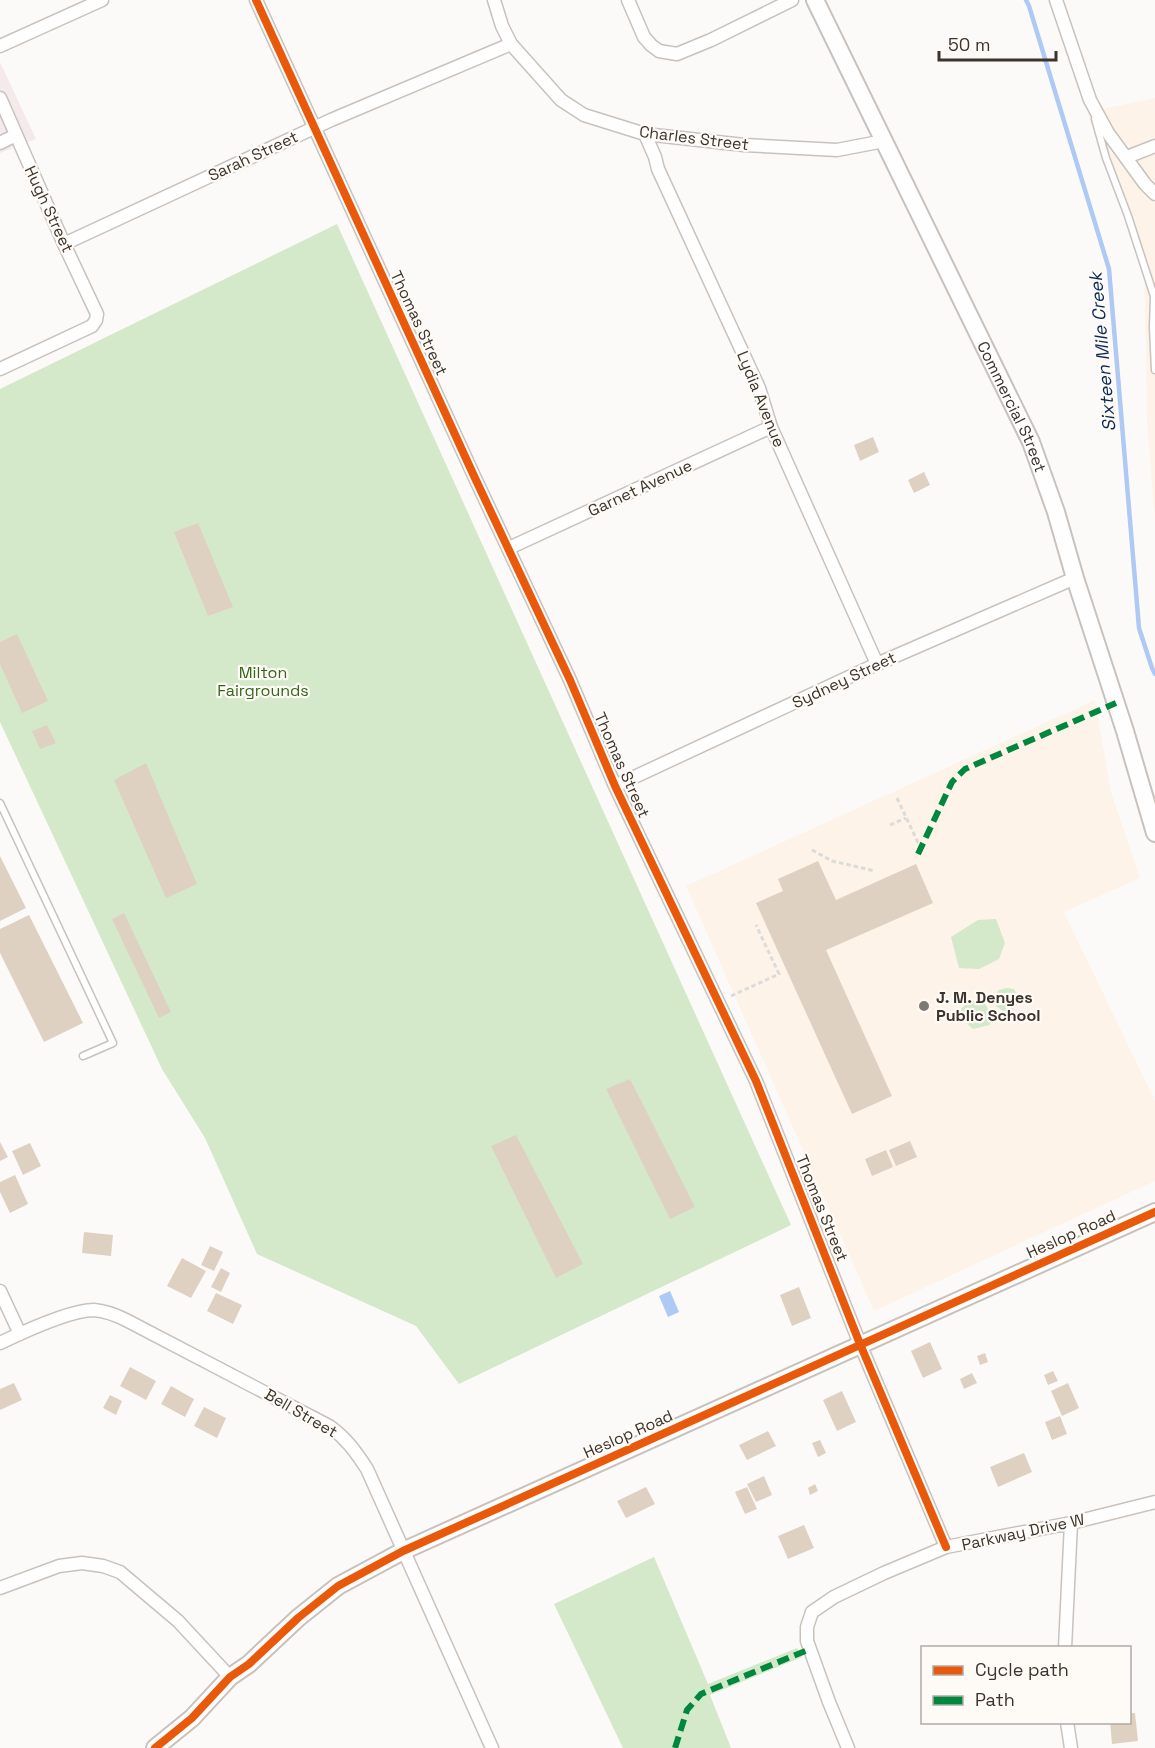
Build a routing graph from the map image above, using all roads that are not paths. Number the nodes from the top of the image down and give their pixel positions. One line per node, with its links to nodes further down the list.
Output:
1 (102, 0): 9 (street)
2 (256, 0): 12 (street, Thomas Street)
3 (494, 0): 8 (street, Charles Street)
4 (628, 0): 5 (street)
5 (792, 0)
6 (815, 0): 15 (street, Commercial Street)
7 (1056, 0): 11 (street)
8 (511, 44): 12 (street, Sarah Street); 13 (street, Charles Street)
9 (0, 46)
10 (0, 98): 14 (street, Hugh Street)
11 (1090, 100): 18 (street); 22 (lane)
12 (315, 128): 20 (street, Sarah Street); 24 (street, Thomas Street)
13 (645, 134): 15 (street, Charles Street); 23 (street, Lydia Avenue)
14 (16, 135): 16 (street); 20 (street, Hugh Street)
15 (884, 141): 25 (street, Commercial Street)
16 (0, 142)
17 (1155, 146): 18 (street)
18 (1127, 157): 19 (street)
19 (1155, 194)
20 (64, 244): 21 (street, Hugh Street)
21 (0, 369)
22 (1155, 370)
23 (771, 428): 24 (street, Garnet Avenue); 26 (street, Lydia Avenue)
24 (509, 548): 27 (street, Thomas Street)
25 (1075, 578): 26 (street, Sydney Street); 29 (street, Commercial Street)
26 (877, 664): 27 (street, Sydney Street)
27 (615, 786): 35 (street, Thomas Street)
28 (0, 803): 30 (lane)
29 (1155, 833)
30 (83, 1056)
31 (1155, 1212): 35 (street, Heslop Road)
32 (0, 1291): 33 (street)
33 (20, 1334): 34 (street, Bell Street); 39 (street, Bell Street)
34 (0, 1343)
35 (860, 1344): 38 (street, Thomas Street); 39 (street, Heslop Road)
36 (1155, 1502): 37 (street, Parkway Drive W)
37 (1071, 1524): 38 (street, Parkway Drive W); 41 (street)
38 (946, 1547): 46 (street, Parkway Drive W)
39 (403, 1551): 42 (street, Heslop Road); 45 (street, Bell Street)
40 (0, 1588): 42 (street)
41 (1065, 1646)
42 (230, 1677): 44 (street, Heslop Road)
43 (1067, 1724): 47 (street)
44 (156, 1748)
45 (492, 1748)
46 (848, 1748)
47 (1071, 1748)

